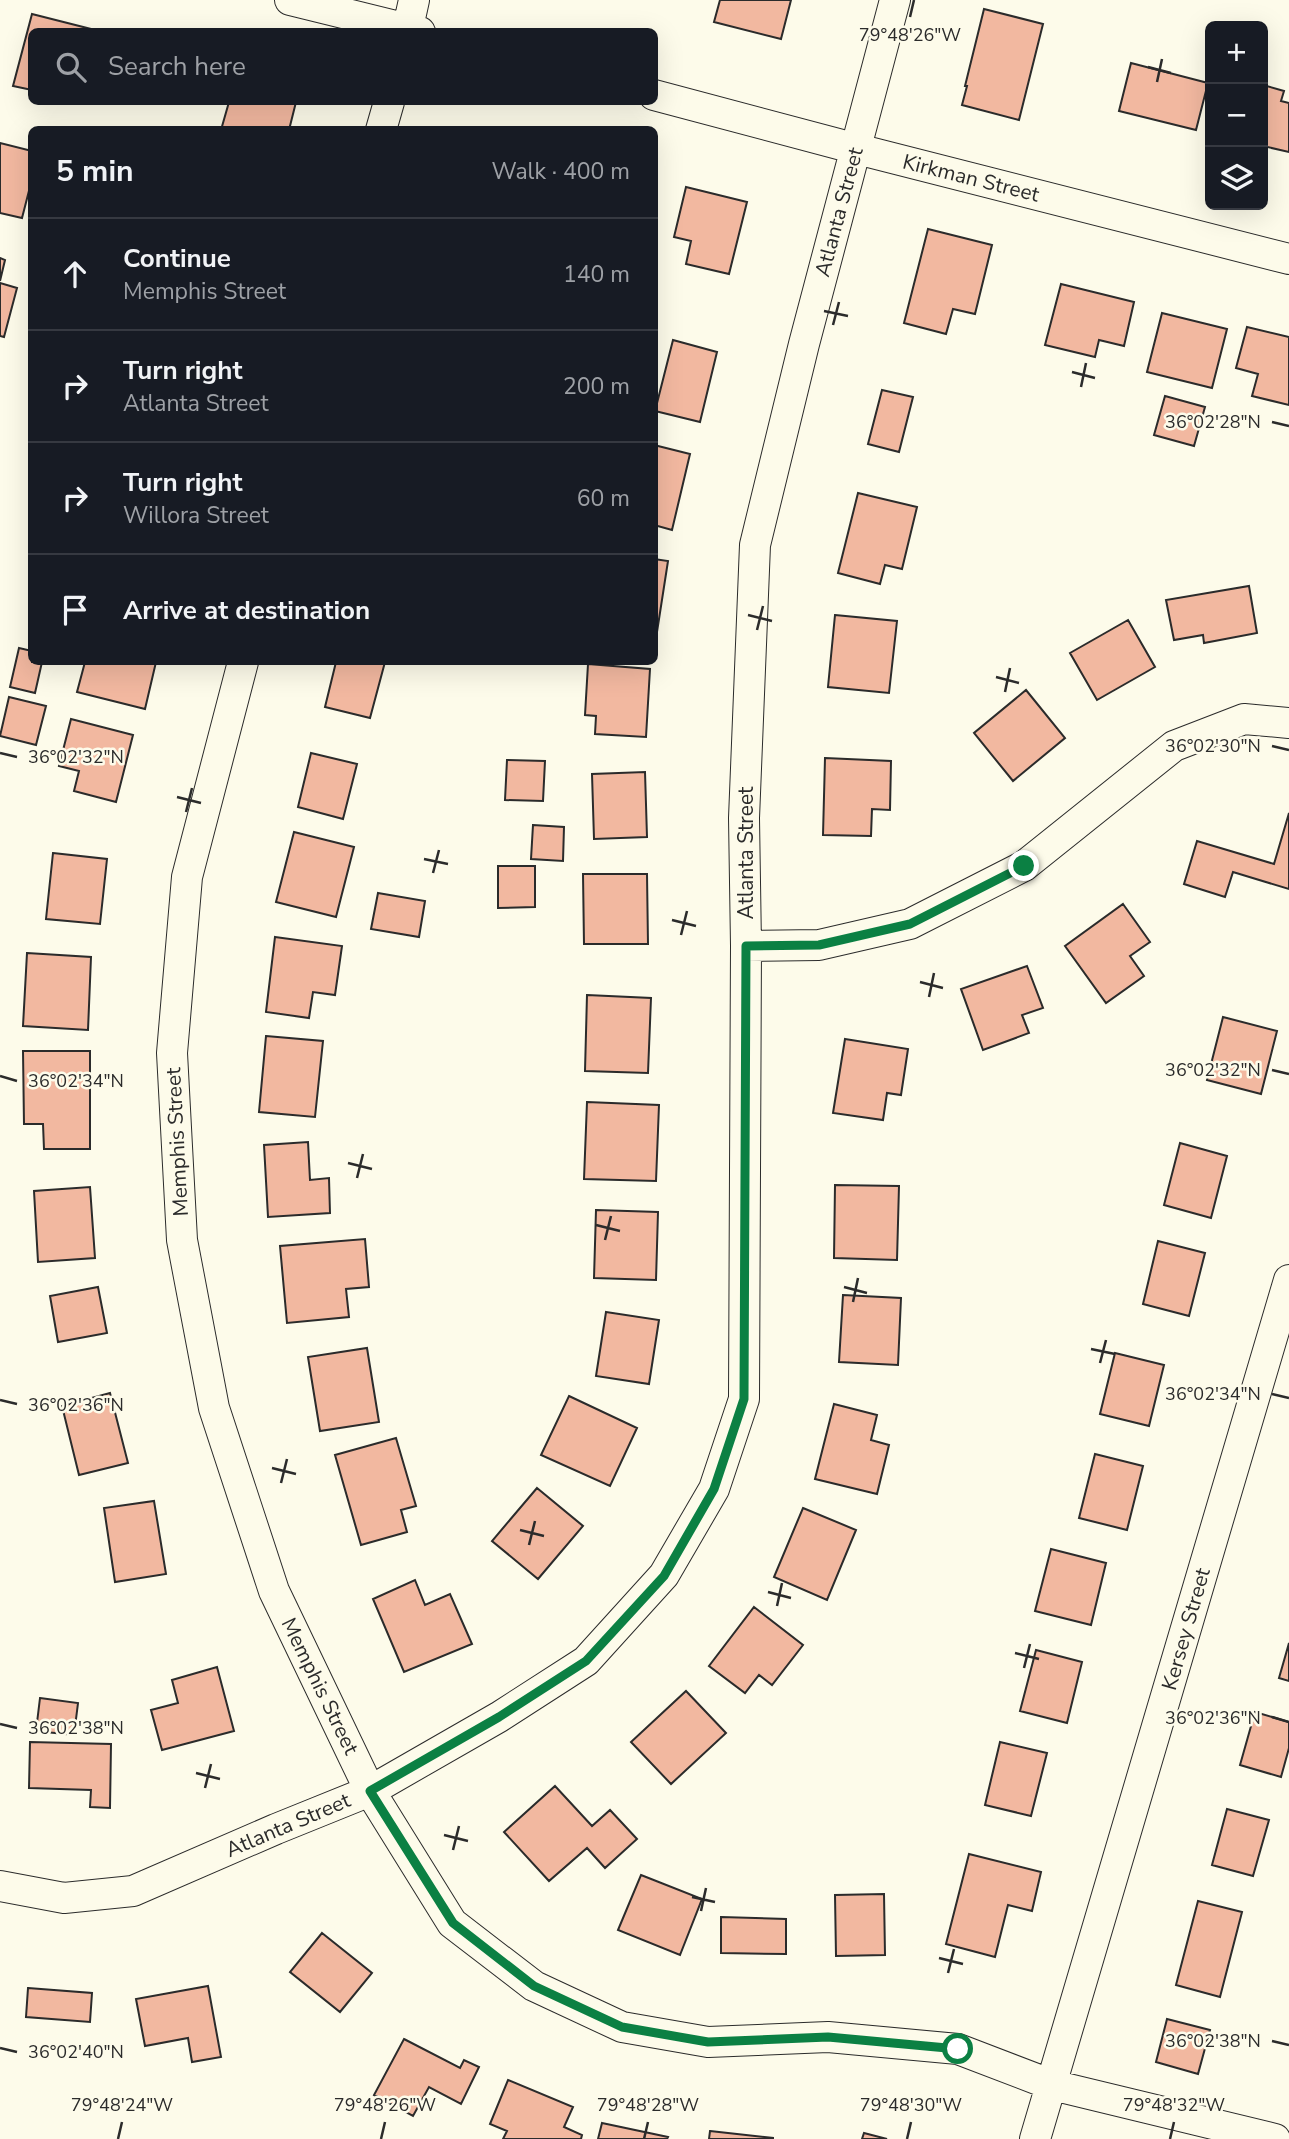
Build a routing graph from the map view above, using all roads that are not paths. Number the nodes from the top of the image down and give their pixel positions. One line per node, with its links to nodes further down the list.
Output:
1 (290, 0): 3 (street)
2 (895, 0): 7 (street, Atlanta Street)
3 (412, 23)
4 (658, 96): 7 (street, Kirkman Street)
5 (387, 105): 6 (street)
6 (382, 126)
7 (856, 149): 8 (street, Kirkman Street); 11 (street, Atlanta Street)
8 (1289, 258)
9 (242, 665): 13 (street, Memphis Street)
10 (1289, 723): 11 (street)
11 (746, 946): 13 (street, Atlanta Street)
12 (1289, 1280): 15 (street, Kersey Street)
13 (370, 1791): 14 (street, Atlanta Street); 15 (street, Memphis Street)
14 (0, 1886)
15 (1052, 2085): 16 (street, Kersey Street); 17 (street, Memphis Street)
16 (1035, 2139)
17 (1275, 2139)

